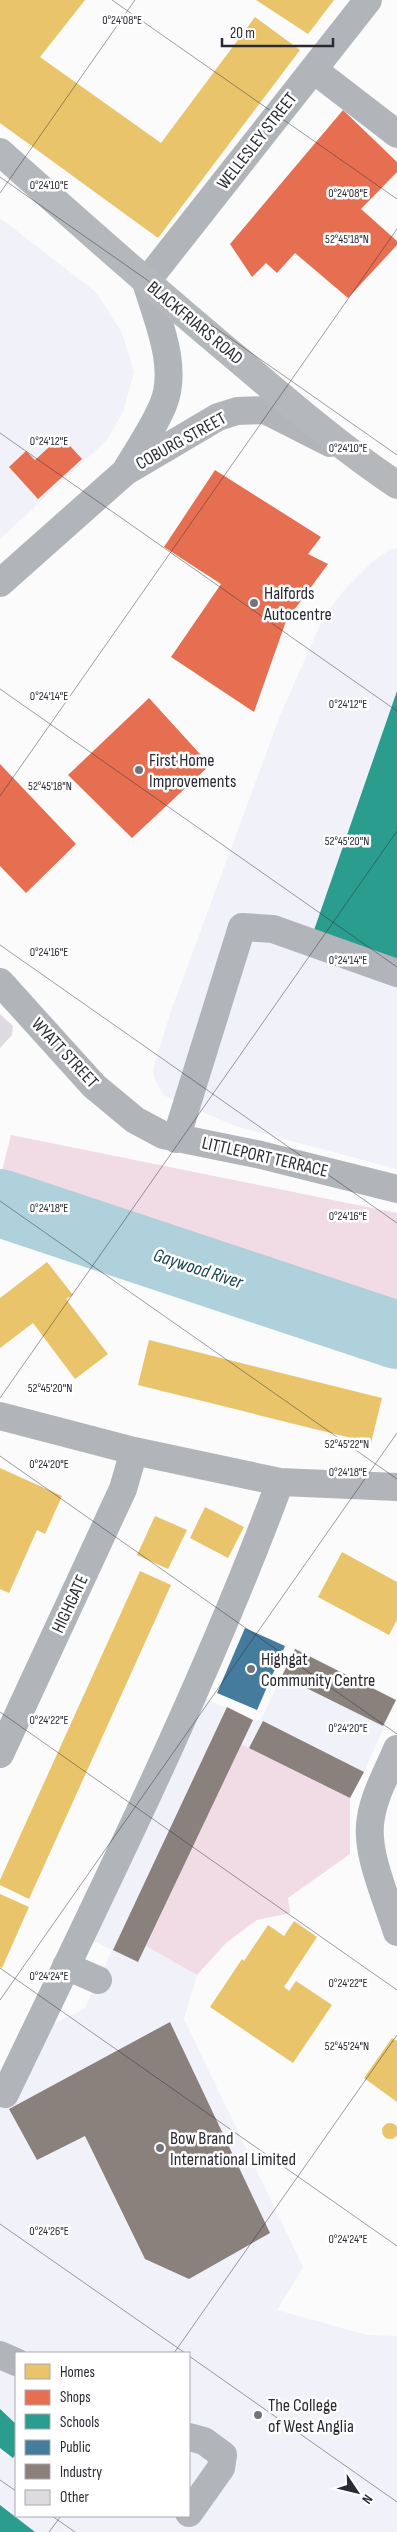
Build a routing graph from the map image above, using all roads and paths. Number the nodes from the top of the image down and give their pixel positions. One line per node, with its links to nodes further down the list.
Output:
1 (368, 0): 2 (street, WELLESLEY STREET)
2 (314, 70): 3 (street); 5 (street, WELLESLEY STREET)
3 (397, 134)
4 (0, 152): 5 (main road, BLACKFRIARS ROAD)
5 (146, 282): 6 (main road, BLACKFRIARS ROAD); 7 (street, COBURG STREET)
6 (347, 451): 7 (street, COBURG STREET); 8 (main road, BLACKFRIARS ROAD)
7 (125, 472): 9 (street, COBURG STREET)
8 (397, 485)
9 (0, 583)
10 (397, 973): 13 (street)
11 (0, 982): 12 (street, WYATT STREET)
12 (135, 1120): 13 (street, LITTLEPORT TERRACE)
13 (176, 1139): 14 (street, LITTLEPORT TERRACE)
14 (397, 1189)
15 (0, 1416): 16 (street)
16 (134, 1451): 17 (street); 20 (street, HIGHGATE)
17 (280, 1482): 18 (street); 22 (street)
18 (397, 1487)
19 (397, 1749): 21 (street)
20 (0, 1754)
21 (397, 1932)
22 (66, 1966): 23 (street); 24 (street)
23 (98, 1980)
24 (5, 2094)
25 (0, 2355): 26 (street)
26 (15, 2362)
27 (190, 2437): 28 (street)
28 (190, 2511)
29 (186, 2517): 30 (street)
30 (175, 2532)

